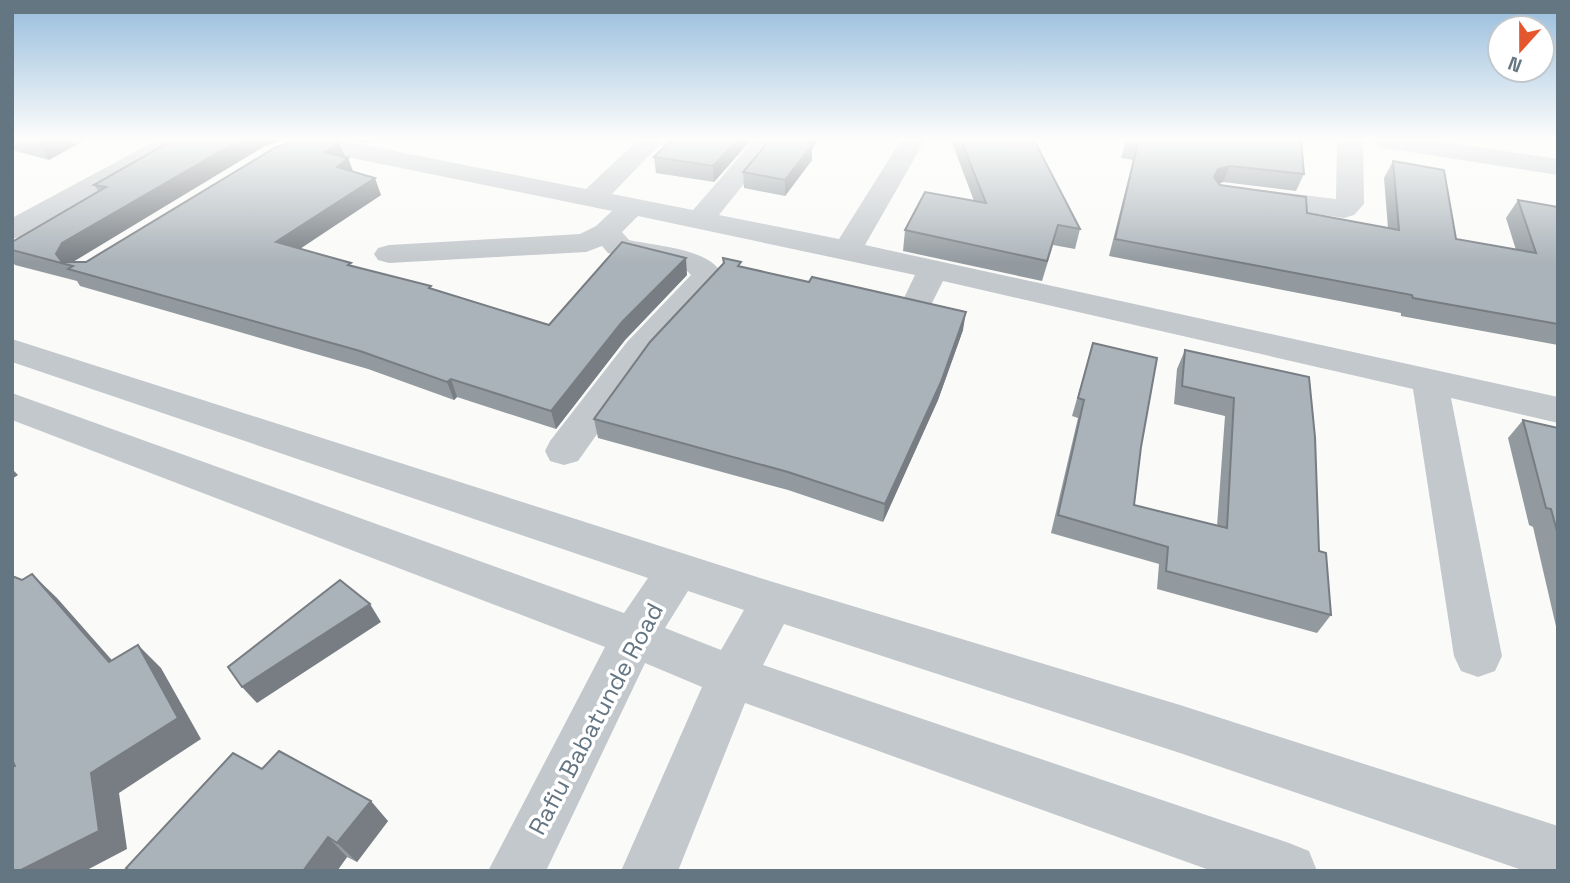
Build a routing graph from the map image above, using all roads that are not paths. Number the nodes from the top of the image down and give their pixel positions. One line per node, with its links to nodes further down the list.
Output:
1 (51, 181): 10 (street)
2 (99, 181): 13 (street)
3 (506, 181): 9 (street)
4 (609, 181): 9 (street)
5 (732, 181): 12 (street)
6 (888, 181): 15 (street)
7 (1350, 181): 8 (street)
8 (1224, 192)
9 (593, 197): 11 (street)
10 (12, 202)
11 (634, 205): 12 (street); 14 (street)
12 (701, 219): 15 (street)
13 (12, 230)
14 (606, 232): 16 (street); 23 (street)
15 (847, 250): 17 (street)
16 (389, 254)
17 (933, 269): 18 (street); 20 (street)
18 (919, 300)
19 (12, 350): 24 (street)
20 (1430, 383): 22 (street); 27 (street)
21 (12, 406): 26 (street)
22 (1558, 410)
23 (564, 451)
24 (679, 568): 25 (street); 26 (street, Rafiu Babatunde Road)
25 (773, 601): 28 (street); 29 (street)
26 (634, 637): 28 (street); 30 (street, Rafiu Babatunde Road)
27 (1478, 656)
28 (731, 677): 31 (street); 32 (street)
29 (1558, 854)
30 (516, 871)
31 (649, 871)
32 (1289, 871)

